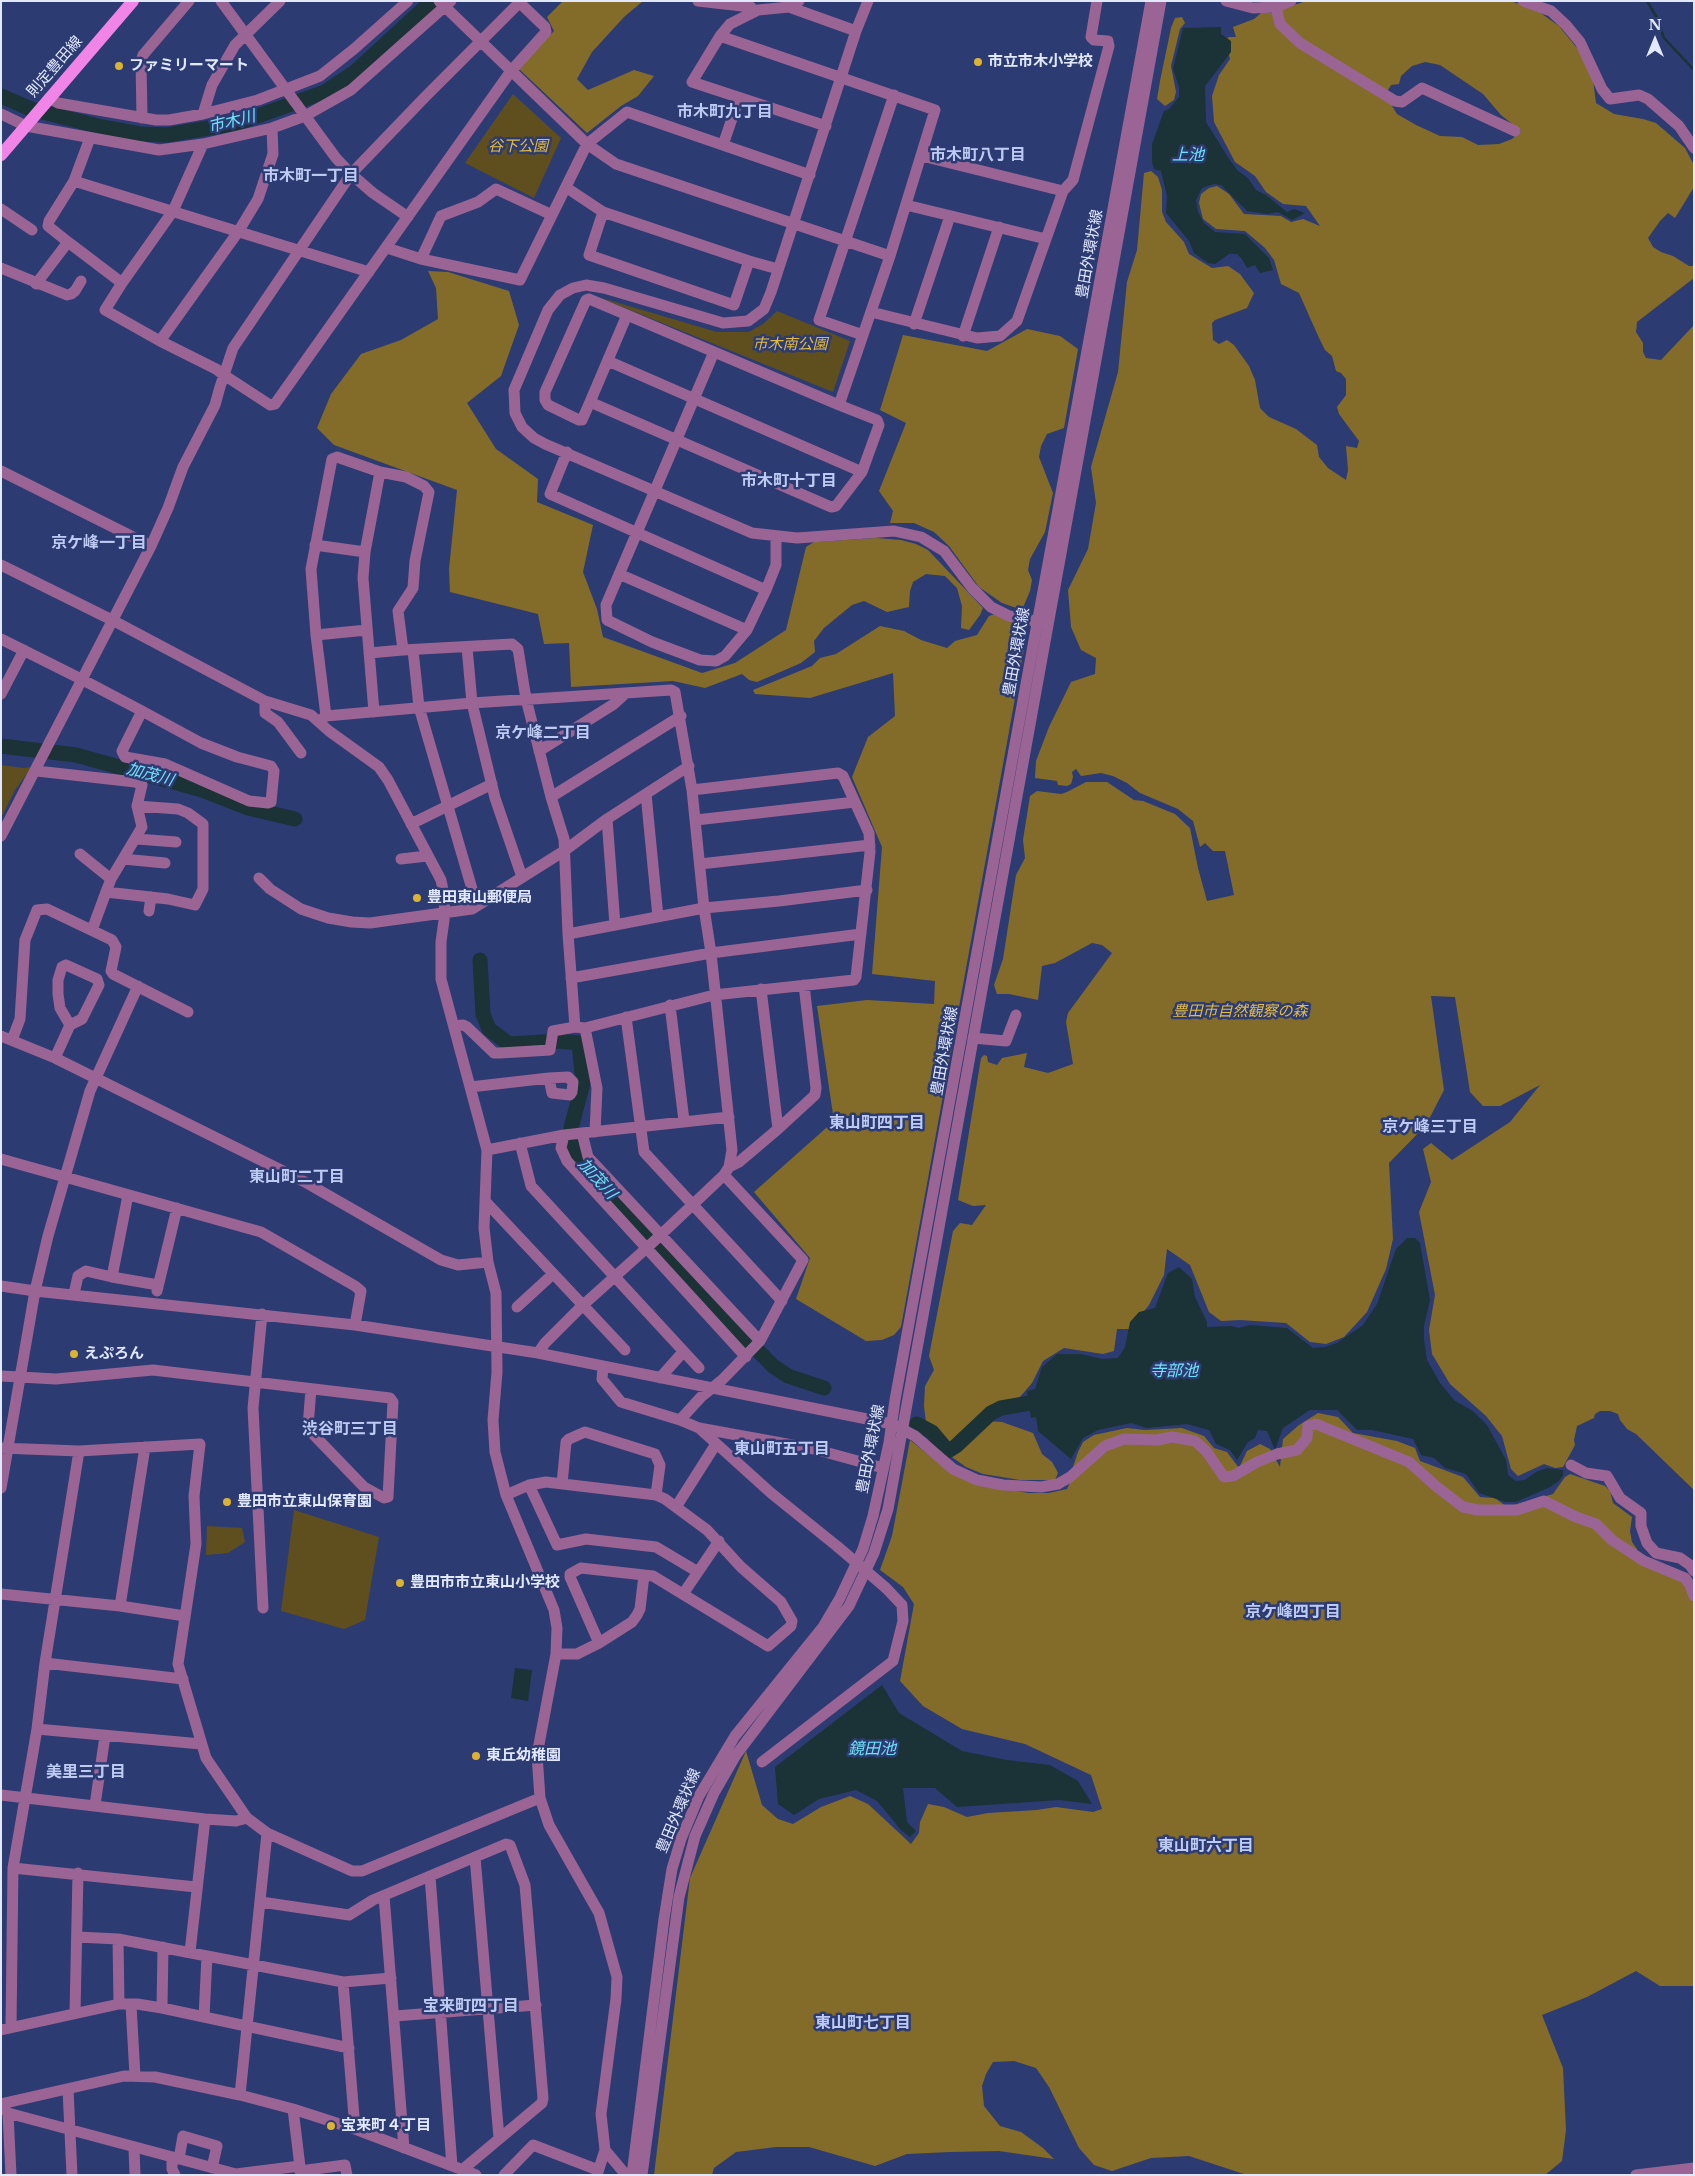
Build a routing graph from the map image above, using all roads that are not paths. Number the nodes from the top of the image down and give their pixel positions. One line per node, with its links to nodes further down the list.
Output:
1 (133, 1): 26 (main road, 則定豊田線)
2 (189, 1): 31 (street)
3 (221, 1): 19 (street)
4 (280, 1): 19 (street)
5 (408, 1): 24 (street)
6 (698, 1): 16 (street)
7 (868, 1): 18 (street)
8 (1098, 1): 47 (street)
9 (1151, 1): 100 (street, 豊田外環状線)
10 (1161, 1): 100 (street, 豊田外環状線)
11 (1227, 1): 17 (street)
12 (1291, 1): 17 (street)
13 (1523, 1): 40 (street)
14 (444, 3): 21 (street); 30 (street)
15 (794, 4): 16 (street); 18 (street)
16 (751, 7): 20 (street)
17 (1276, 7): 35 (street)
18 (856, 31): 23 (street)
19 (245, 34): 24 (street); 29 (street)
20 (720, 36): 23 (street); 27 (street)
21 (482, 42): 22 (street); 22 (street); 43 (street)
22 (510, 71): 38 (street); 54 (street)
23 (841, 79): 25 (street); 33 (street)
24 (286, 91): 29 (street); 30 (street)
25 (894, 95): 42 (street); 61 (street)
26 (49, 98): 31 (street); 32 (main road, 則定豊田線)
27 (739, 98): 33 (street); 39 (street)
28 (1, 114): 32 (street)
29 (203, 114): 31 (street)
30 (303, 114): 34 (street); 43 (street)
31 (142, 118)
32 (26, 126): 36 (street); 41 (main road, 則定豊田線)
33 (826, 126): 44 (street)
34 (272, 128): 37 (street); 58 (street)
35 (1515, 131)
36 (90, 138): 37 (street); 45 (street)
37 (203, 144): 50 (street)
38 (587, 144): 39 (street); 46 (street); 55 (street)
39 (723, 145): 44 (street)
40 (1694, 148)
41 (1, 155)
42 (922, 156): 47 (street); 48 (street)
43 (351, 174): 54 (street); 63 (street)
44 (810, 175): 55 (street)
45 (74, 181): 50 (street); 60 (street)
46 (566, 188): 51 (street); 52 (street)
47 (1064, 191): 59 (street)
48 (906, 204): 53 (street); 64 (street)
49 (1, 209): 57 (street)
50 (173, 211): 58 (street); 71 (street)
51 (604, 212): 66 (street); 66 (street)
52 (552, 215): 65 (street); 65 (street)
53 (950, 216): 56 (street); 75 (street)
54 (408, 217): 62 (street)
55 (793, 224): 61 (street); 68 (street)
56 (999, 227): 59 (street); 77 (street)
57 (32, 230)
58 (238, 232): 63 (street); 78 (street)
59 (1046, 239): 77 (street)
60 (68, 242): 71 (street); 72 (street)
61 (846, 242): 64 (street); 76 (street)
62 (387, 248): 65 (street); 69 (street)
63 (300, 250): 69 (street); 81 (street)
64 (890, 256): 73 (street)
65 (421, 259)
66 (749, 261): 68 (street)
67 (1, 268): 72 (street)
68 (778, 268): 86 (street)
69 (369, 272): 81 (street)
70 (81, 281): 72 (street)
71 (122, 283): 78 (street)
72 (36, 284)
73 (871, 312): 75 (street); 76 (street)
74 (627, 315): 79 (street); 80 (street); 83 (street)
75 (914, 324): 77 (street)
76 (863, 335): 84 (street)
77 (963, 336)
78 (160, 341): 81 (street)
79 (714, 352): 82 (street); 84 (street)
80 (608, 361): 82 (street); 83 (street)
81 (224, 376): 94 (street)
82 (695, 398): 85 (street); 89 (street)
83 (590, 402): 85 (street)
84 (839, 405): 89 (street)
85 (677, 440): 89 (street); 90 (street)
86 (566, 452): 90 (street); 91 (street)
87 (1, 471): 94 (street)
88 (380, 472): 93 (street); 95 (street); 107 (street)
89 (862, 472)
90 (656, 492): 91 (street); 92 (street)
91 (637, 533): 97 (street); 98 (street)
92 (776, 537): 98 (street); 100 (street)
93 (315, 545): 95 (street); 103 (street)
94 (151, 546): 99 (street)
95 (365, 552): 101 (street)
96 (1, 565): 99 (street)
97 (619, 574): 102 (street); 102 (street)
98 (766, 590): 102 (street)
99 (114, 620): 109 (street); 113 (street)
100 (1043, 623): 174 (street, 豊田外環状線); 225 (street, 豊田外環状線)
101 (367, 630): 103 (street); 108 (street)
102 (747, 630)
103 (316, 635): 119 (street)
104 (1, 638): 106 (street)
105 (467, 646): 107 (street); 112 (street); 114 (street)
106 (24, 650): 109 (street); 111 (street)
107 (408, 650): 108 (street); 115 (street)
108 (369, 653): 117 (street)
109 (82, 680): 116 (street); 123 (street)
110 (626, 693): 112 (street); 118 (street); 120 (street)
111 (1, 694)
112 (526, 699): 114 (street); 120 (street)
113 (265, 701): 119 (street); 121 (street)
114 (472, 703): 115 (street); 124 (street)
115 (419, 707): 117 (street); 130 (street)
116 (142, 711): 116 (street)
117 (374, 712): 119 (street)
118 (680, 716): 122 (street); 127 (street)
119 (322, 719): 133 (street)
120 (539, 751): 127 (street)
121 (301, 753)
122 (689, 766): 125 (street); 126 (street)
123 (37, 771): 129 (street); 134 (street)
124 (492, 784): 130 (street); 145 (street)
125 (692, 790): 128 (street); 132 (street)
126 (646, 794): 131 (street); 155 (street)
127 (550, 797): 138 (street)
128 (855, 802): 132 (street); 137 (street)
129 (137, 806): 135 (street); 150 (street)
130 (447, 806): 133 (street); 151 (street)
131 (606, 819): 138 (street); 156 (street)
132 (696, 820): 144 (street)
133 (411, 824): 140 (street)
134 (1, 836)
135 (137, 839): 136 (street); 141 (street)
136 (176, 842)
137 (870, 845): 144 (street); 148 (street)
138 (564, 851): 145 (street); 158 (street)
139 (80, 854): 147 (street)
140 (426, 856): 142 (street); 154 (street)
141 (123, 859): 143 (street); 147 (street)
142 (401, 859)
143 (165, 864)
144 (700, 864): 152 (street)
145 (522, 877): 151 (street)
146 (259, 878): 154 (street)
147 (110, 879): 149 (street)
148 (867, 890): 152 (street); 159 (street)
149 (106, 892): 150 (street); 157 (street)
150 (151, 897): 153 (street)
151 (477, 906): 154 (street)
152 (704, 908): 155 (street); 160 (street)
153 (150, 911)
154 (445, 913): 171 (street)
155 (658, 917): 156 (street)
156 (614, 925): 158 (street)
157 (92, 930): 163 (street); 173 (street)
158 (568, 934): 161 (street)
159 (861, 934): 160 (street); 162 (street)
160 (711, 953): 161 (street); 165 (street)
161 (571, 978): 172 (street)
162 (804, 985): 164 (street); 182 (street)
163 (138, 986): 167 (street); 177 (street)
164 (761, 990): 165 (street); 182 (street)
165 (714, 995): 166 (street); 179 (street)
166 (670, 1005): 169 (street); 180 (street)
167 (188, 1012)
168 (1016, 1015): 174 (street)
169 (626, 1017): 172 (street); 181 (street)
170 (70, 1025): 170 (street); 175 (street)
171 (454, 1026): 172 (street); 178 (street)
172 (580, 1028): 183 (street)
173 (7, 1038): 175 (street)
174 (973, 1038): 227 (street, 豊田外環状線)
175 (54, 1058): 177 (street)
176 (549, 1078): 178 (street)
177 (95, 1079): 190 (street); 196 (street)
178 (470, 1087): 187 (street)
179 (729, 1117): 180 (street); 189 (street)
180 (684, 1122): 181 (street)
181 (642, 1128): 183 (street); 193 (street)
182 (778, 1129): 189 (street)
183 (595, 1132): 184 (street)
184 (582, 1134): 185 (street); 195 (street)
185 (564, 1135): 186 (street); 195 (street)
186 (520, 1143): 187 (street); 199 (street)
187 (487, 1150): 192 (street)
188 (1, 1159): 190 (street)
189 (726, 1171): 193 (street); 204 (street)
190 (66, 1177): 191 (street); 202 (street)
191 (128, 1195): 194 (street); 198 (street)
192 (485, 1201): 196 (street); 197 (street)
193 (692, 1205): 195 (street); 204 (street)
194 (177, 1208): 200 (street); 209 (street)
195 (654, 1241): 199 (street); 210 (street); 215 (street)
196 (488, 1262): 211 (street)
197 (553, 1274): 206 (street); 207 (street)
198 (112, 1277): 200 (street); 203 (street)
199 (615, 1277): 206 (street); 213 (street)
200 (158, 1285): 205 (street)
201 (1, 1286): 202 (street)
202 (35, 1291): 203 (street); 219 (street)
203 (74, 1294): 205 (street)
204 (782, 1301): 210 (street)
205 (155, 1302): 208 (street)
206 (582, 1306): 212 (street); 214 (street)
207 (517, 1307)
208 (262, 1314): 209 (street); 221 (street)
209 (355, 1325): 211 (street)
210 (760, 1341): 215 (street)
211 (497, 1345): 214 (street); 237 (street)
212 (625, 1350)
213 (683, 1352): 217 (street); 220 (street)
214 (538, 1353): 216 (street)
215 (746, 1356): 222 (street)
216 (603, 1367): 220 (street); 224 (street)
217 (699, 1368)
218 (1, 1376): 219 (street)
219 (20, 1378): 221 (street); 230 (street)
220 (660, 1378): 222 (street)
221 (254, 1382): 223 (street); 249 (street)
222 (712, 1388): 224 (street); 225 (street)
223 (312, 1389): 223 (street)
224 (680, 1420): 226 (street)
225 (892, 1424): 227 (street); 233 (street, 豊田外環状線)
226 (699, 1428): 228 (street); 233 (street)
227 (903, 1428): 246 (street); 319 (street, 豊田外環状線)
228 (716, 1444): 239 (street); 258 (street, bridge)
229 (145, 1447): 231 (street); 248 (street); 250 (street)
230 (5, 1448): 231 (street); 236 (street)
231 (79, 1451): 247 (street)
232 (1571, 1465): 241 (street)
233 (883, 1468): 318 (street, 豊田外環状線)
234 (562, 1484): 235 (street); 238 (street); 238 (street)
235 (529, 1485): 237 (street); 242 (street)
236 (1, 1488)
237 (506, 1496): 252 (street)
238 (656, 1496): 239 (street)
239 (676, 1507): 240 (street)
240 (719, 1541): 242 (street); 245 (street)
241 (1694, 1571)
242 (698, 1572): 245 (street)
243 (644, 1575): 245 (street); 251 (street); 251 (street)
244 (1, 1594): 247 (street)
245 (684, 1594)
246 (1694, 1596)
247 (55, 1599): 248 (street); 253 (street)
248 (120, 1606): 250 (street)
249 (263, 1608)
250 (185, 1616): 254 (street)
251 (599, 1643): 252 (street)
252 (556, 1654): 261 (street)
253 (45, 1662): 254 (street); 255 (street)
254 (183, 1679): 257 (street)
255 (37, 1729): 256 (street); 260 (street)
256 (105, 1736): 257 (street); 262 (street)
257 (201, 1744): 263 (street)
258 (762, 1762)
259 (1, 1795): 260 (street)
260 (25, 1798): 262 (street); 267 (street)
261 (540, 1798): 265 (street); 302 (street)
262 (95, 1805): 264 (street)
263 (247, 1818): 264 (street); 265 (street)
264 (205, 1819): 270 (street)
265 (267, 1834): 272 (street)
266 (475, 1857): 269 (street); 282 (street); 284 (street)
267 (13, 1868): 268 (street); 290 (street)
268 (78, 1873): 270 (street); 273 (street)
269 (430, 1876): 271 (street); 285 (street)
270 (196, 1887): 276 (street)
271 (384, 1896): 272 (street); 279 (street)
272 (261, 1902): 278 (street)
273 (77, 1937): 274 (street); 286 (street)
274 (118, 1939): 275 (street); 281 (street)
275 (163, 1947): 276 (street); 283 (street)
276 (190, 1952): 277 (street)
277 (207, 1956): 278 (street); 288 (street)
278 (254, 1965): 280 (street); 289 (street)
279 (391, 1978): 280 (street); 287 (street)
280 (343, 1982): 291 (street)
281 (125, 2004): 283 (street); 286 (street); 292 (street)
282 (536, 2005): 284 (street); 299 (street)
283 (162, 2008): 288 (street)
284 (488, 2008): 285 (street); 299 (street)
285 (441, 2013): 287 (street); 305 (street)
286 (75, 2014): 290 (street)
287 (395, 2016): 301 (street)
288 (204, 2017): 289 (street)
289 (248, 2026): 291 (street); 294 (street)
290 (6, 2029)
291 (349, 2048): 298 (street)
292 (135, 2076): 293 (street); 294 (street)
293 (68, 2089): 295 (street); 297 (street)
294 (240, 2094): 296 (street)
295 (3, 2108): 297 (street); 310 (street)
296 (293, 2109): 298 (street); 307 (street)
297 (70, 2129): 300 (street); 311 (street)
298 (355, 2129): 301 (street)
299 (499, 2138): 305 (street)
300 (134, 2148): 303 (street); 312 (street)
301 (404, 2148): 305 (street)
302 (605, 2150): 308 (street); 317 (street)
303 (175, 2158): 304 (street); 304 (street); 313 (street)
304 (212, 2168): 307 (street)
305 (457, 2168): 315 (street)
306 (1694, 2168): 309 (street)
307 (300, 2171): 314 (street)
308 (598, 2173): 316 (street)
309 (1670, 2173): 320 (street)
310 (11, 2175)
311 (72, 2175)
312 (135, 2175)
313 (175, 2175)
314 (348, 2175)
315 (476, 2175)
316 (504, 2175)
317 (626, 2175)
318 (632, 2175)
319 (642, 2175)
320 (1636, 2175)

